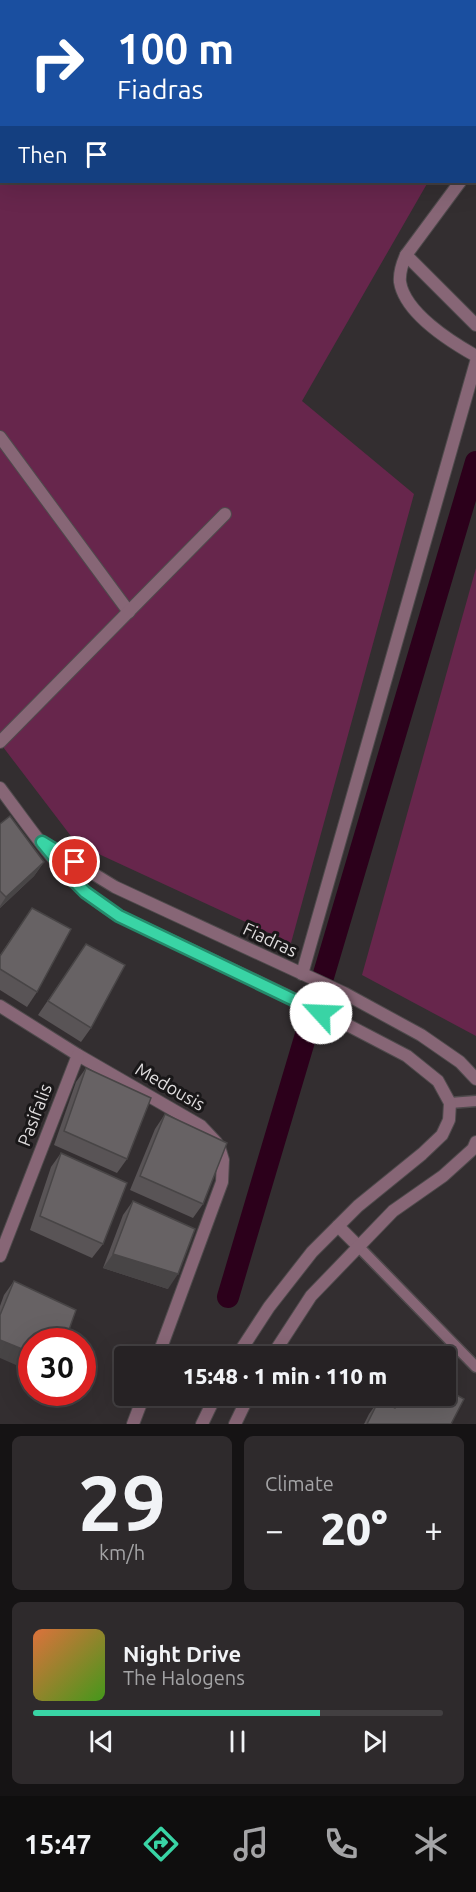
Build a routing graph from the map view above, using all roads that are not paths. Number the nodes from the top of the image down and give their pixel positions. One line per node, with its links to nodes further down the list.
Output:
1 (459, 183): 2 (street)
2 (406, 255): 3 (street); 4 (street)
3 (476, 325)
4 (476, 356)
5 (476, 362): 12 (street)
6 (0, 437): 8 (street)
7 (225, 514): 8 (street)
8 (129, 612): 9 (street)
9 (0, 742)
10 (0, 788): 11 (street)
11 (42, 842): 12 (street, Fiadras); 17 (street)
12 (307, 977): 15 (street, Fiadras)
13 (0, 1006): 14 (street, Medousis)
14 (78, 1055): 19 (street, Pasifalis); 23 (street, Medousis)
15 (476, 1079)
16 (476, 1101): 17 (lane)
17 (450, 1103): 20 (street)
18 (476, 1142): 21 (street)
19 (5, 1226): 22 (street, Pasifalis)
20 (338, 1226): 21 (street); 24 (street)
21 (358, 1246): 25 (street); 26 (lane)
22 (0, 1256)
23 (162, 1346)
24 (244, 1346)
25 (278, 1346)
26 (476, 1367)
27 (140, 1406): 30 (street)
28 (211, 1406): 31 (street)
29 (244, 1406): 32 (street)
30 (133, 1424)
31 (202, 1424)
32 (235, 1424)

